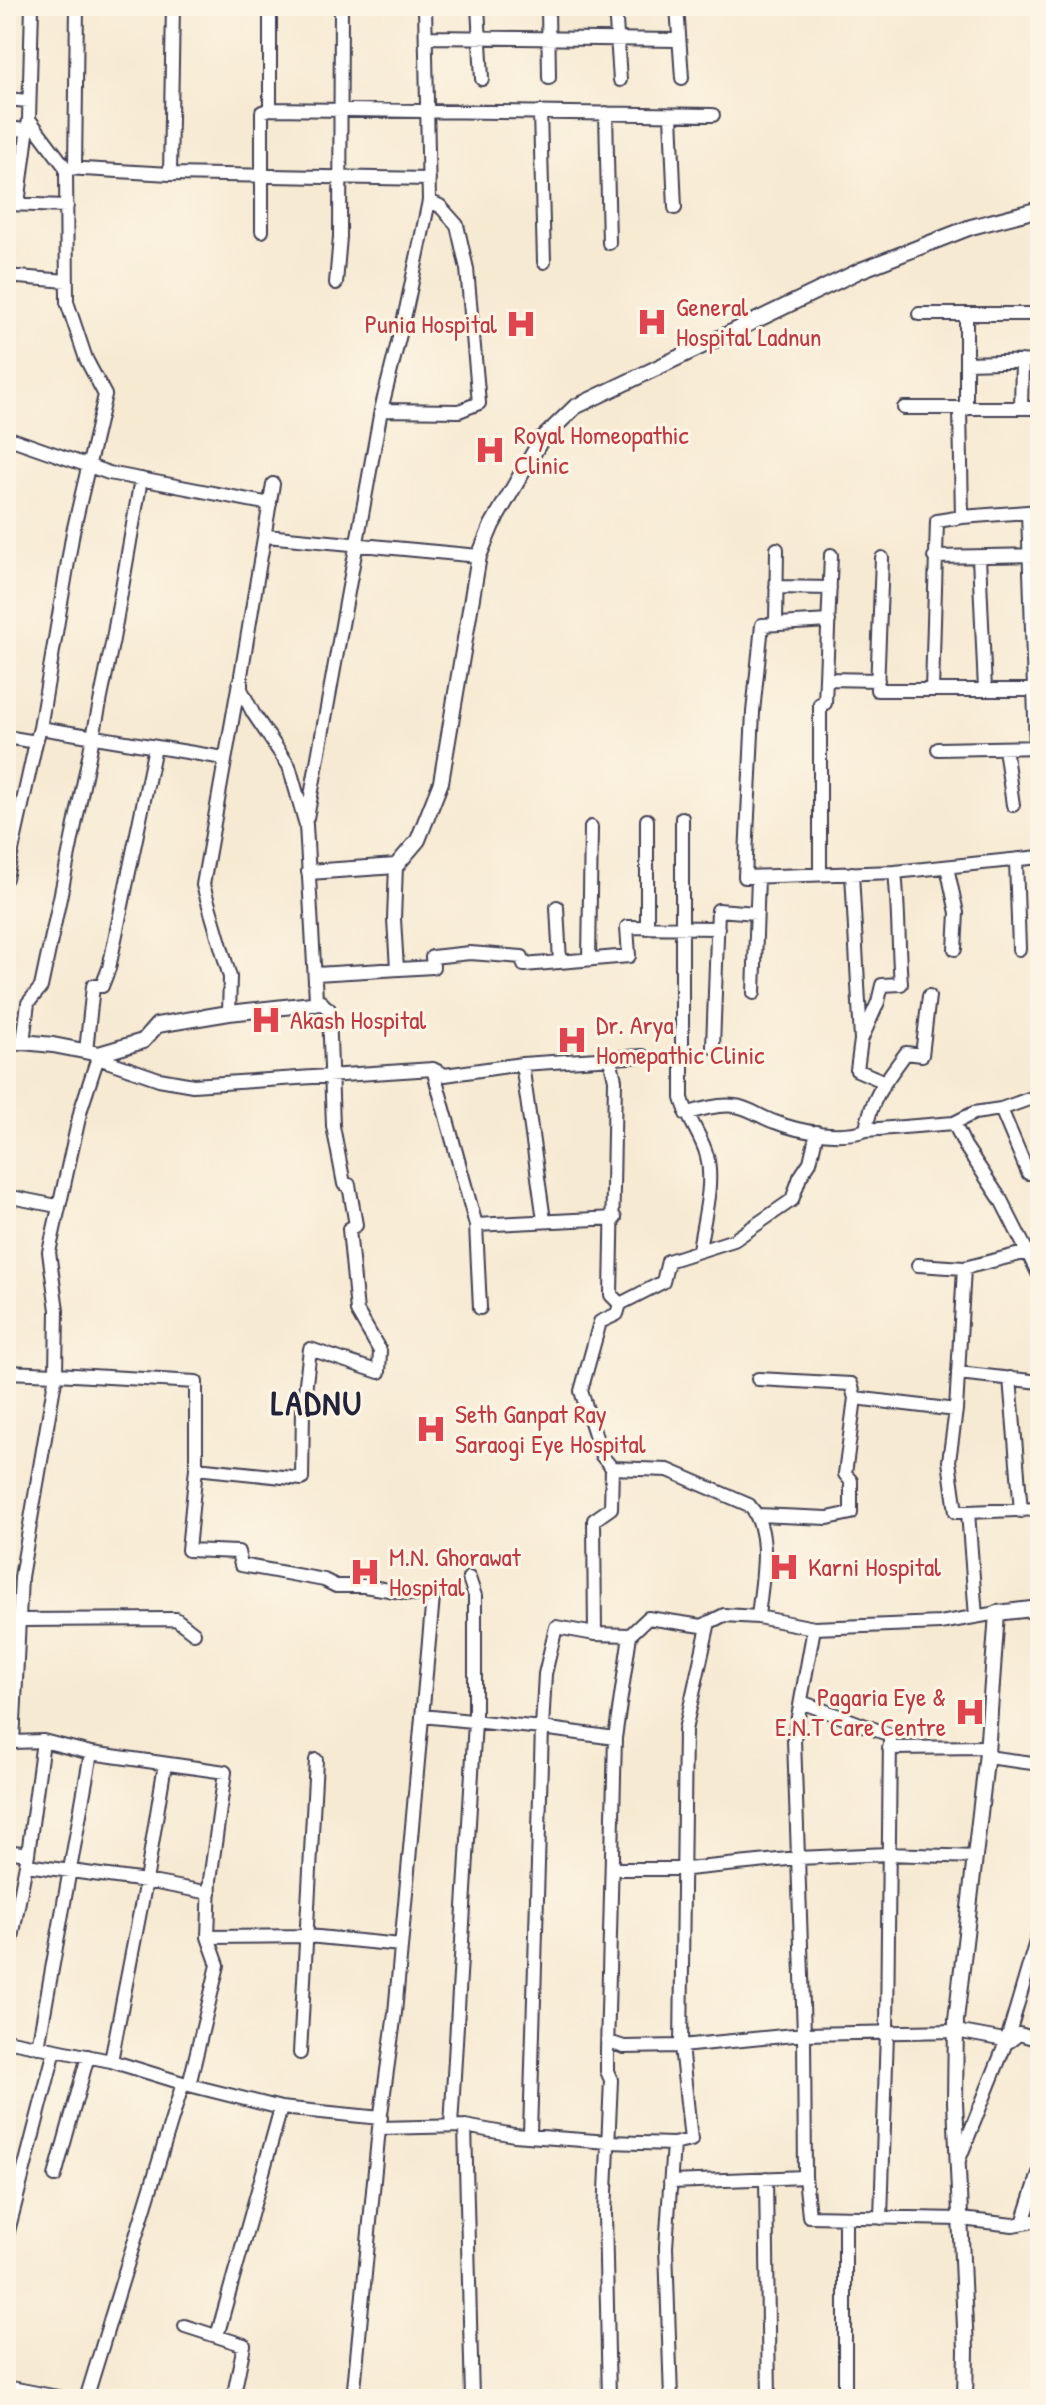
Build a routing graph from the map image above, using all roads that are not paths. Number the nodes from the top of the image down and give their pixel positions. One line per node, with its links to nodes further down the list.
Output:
1 (32, 6): 21 (street)
2 (77, 6): 31 (street)
3 (173, 6): 32 (street)
4 (270, 6): 22 (street)
5 (341, 6): 23 (street)
6 (425, 6): 11 (street)
7 (478, 6): 12 (street)
8 (548, 6): 13 (street)
9 (615, 6): 14 (street)
10 (677, 6): 15 (street)
11 (426, 37): 12 (street); 24 (street)
12 (481, 39): 13 (street); 18 (street)
13 (548, 39): 14 (street); 16 (street)
14 (617, 40): 15 (street); 19 (street)
15 (678, 40): 17 (street)
16 (549, 78)
17 (682, 78)
18 (482, 79)
19 (620, 80)
20 (6, 99): 21 (street)
21 (28, 101): 29 (street)
22 (270, 109): 23 (street); 33 (street)
23 (341, 110): 24 (street); 34 (street)
24 (427, 111): 25 (street); 35 (street)
25 (540, 112): 26 (street); 43 (street)
26 (606, 113): 27 (street); 42 (street)
27 (671, 115): 28 (street); 39 (street)
28 (713, 115)
29 (28, 124): 30 (street); 31 (street); 37 (street)
30 (6, 128)
31 (71, 168): 32 (street); 38 (street)
32 (170, 174): 33 (street)
33 (262, 176): 34 (street); 41 (street)
34 (341, 177): 35 (street); 46 (street)
35 (429, 179): 36 (street)
36 (429, 201): 57 (street); 57 (street)
37 (12, 204): 38 (street)
38 (67, 206): 45 (street)
39 (675, 208)
40 (1040, 209): 69 (street)
41 (262, 231)
42 (609, 243)
43 (544, 262)
44 (6, 276): 45 (street)
45 (67, 281): 59 (street)
46 (336, 283)
47 (919, 314): 48 (street)
48 (966, 314): 49 (street); 52 (street)
49 (1040, 314)
50 (1022, 361): 51 (street); 52 (street); 54 (street)
51 (1040, 361)
52 (966, 363): 56 (street)
53 (904, 408): 56 (street)
54 (1021, 408): 55 (street); 56 (street)
55 (1040, 408)
56 (963, 409): 64 (street)
57 (381, 410): 66 (street)
58 (6, 437): 59 (street)
59 (88, 465): 60 (street); 84 (street)
60 (141, 479): 62 (street); 86 (street)
61 (273, 484): 62 (street)
62 (270, 504): 65 (street)
63 (1034, 512): 64 (street); 70 (street)
64 (962, 517): 71 (street)
65 (266, 536): 66 (street); 78 (street)
66 (357, 547): 69 (street); 96 (street)
67 (777, 549): 74 (street)
68 (831, 555): 75 (street)
69 (479, 556): 100 (street)
70 (1035, 556): 72 (street); 83 (street)
71 (934, 557): 72 (street); 81 (street)
72 (979, 557): 82 (street)
73 (882, 558): 80 (street)
74 (776, 587): 75 (street); 77 (street)
75 (830, 588): 76 (street)
76 (829, 621): 77 (street); 79 (street)
77 (776, 624): 106 (street)
78 (241, 675): 92 (street); 96 (street)
79 (828, 679): 80 (street); 105 (street)
80 (878, 680): 81 (street)
81 (932, 690): 82 (street)
82 (985, 690): 83 (street)
83 (1037, 690): 89 (street)
84 (40, 728): 86 (street); 87 (street)
85 (6, 737): 87 (street)
86 (94, 737): 88 (street); 124 (street)
87 (36, 742): 107 (street)
88 (155, 747): 92 (street); 127 (street)
89 (1038, 747): 90 (street)
90 (1005, 748): 91 (street); 93 (street)
91 (938, 749)
92 (224, 758): 122 (street)
93 (1013, 805)
94 (682, 818): 111 (street)
95 (647, 820): 110 (street)
96 (306, 825): 102 (street)
97 (591, 827): 115 (street)
98 (1040, 857): 99 (street)
99 (1016, 860): 101 (street); 114 (street)
100 (396, 866): 102 (street); 117 (street)
101 (947, 867): 103 (street); 113 (street)
102 (309, 872): 118 (street)
103 (895, 872): 104 (street); 123 (street)
104 (852, 873): 105 (street); 123 (street)
105 (820, 874): 106 (street)
106 (758, 877): 109 (street)
107 (6, 878)
108 (557, 907): 116 (street)
109 (756, 913): 112 (street); 119 (street)
110 (647, 928): 111 (street); 115 (street)
111 (682, 928): 112 (street); 136 (street)
112 (718, 928): 126 (street)
113 (955, 949)
114 (1019, 949)
115 (589, 959): 116 (street)
116 (560, 962): 117 (street)
117 (397, 969): 118 (street)
118 (316, 974): 121 (street)
119 (754, 993)
120 (929, 996): 133 (street)
121 (321, 1003): 122 (street); 132 (street)
122 (229, 1013): 127 (street)
123 (861, 1040): 133 (street)
124 (23, 1042): 125 (street); 127 (street)
125 (6, 1045)
126 (713, 1047)
127 (94, 1054): 132 (street); 142 (street)
128 (643, 1056): 129 (street)
129 (610, 1058): 130 (street); 143 (street)
130 (522, 1064): 131 (street); 144 (street)
131 (433, 1069): 132 (street); 145 (street)
132 (331, 1074): 161 (street)
133 (885, 1082): 138 (street)
134 (1040, 1095): 135 (street)
135 (1001, 1109): 137 (street); 140 (street)
136 (686, 1114): 139 (street); 146 (street)
137 (954, 1123): 138 (street); 147 (street)
138 (866, 1130): 139 (street)
139 (817, 1132): 146 (street)
140 (1028, 1173)
141 (6, 1196): 142 (street)
142 (57, 1206): 155 (street)
143 (615, 1218): 144 (street); 151 (street)
144 (544, 1220): 145 (street)
145 (476, 1225): 152 (street)
146 (699, 1250): 151 (street)
147 (1028, 1252): 149 (street); 150 (street)
148 (918, 1265): 149 (street)
149 (964, 1268): 154 (street)
150 (1040, 1277)
151 (620, 1304): 162 (street)
152 (480, 1308)
153 (6, 1372): 155 (street)
154 (958, 1373): 156 (street); 160 (street)
155 (56, 1374): 161 (street); 172 (street)
156 (1010, 1378): 158 (street); 164 (street)
157 (758, 1379): 159 (street)
158 (1040, 1382)
159 (855, 1398): 160 (street); 166 (street)
160 (956, 1410): 165 (street)
161 (196, 1468): 179 (street)
162 (612, 1468): 166 (street); 176 (street)
163 (1040, 1509): 164 (street)
164 (1021, 1511): 165 (street)
165 (968, 1512): 171 (street)
166 (758, 1515): 170 (street)
167 (469, 1578): 180 (street)
168 (1040, 1608): 169 (street)
169 (997, 1613): 171 (street); 185 (street)
170 (758, 1617): 173 (street); 174 (street)
171 (976, 1617): 174 (street)
172 (20, 1620): 175 (street); 183 (street)
173 (709, 1622): 177 (street); 196 (street)
174 (814, 1628): 178 (street)
175 (194, 1633)
176 (595, 1634): 177 (street); 181 (street)
177 (630, 1635): 182 (street)
178 (801, 1702): 184 (street); 193 (street)
179 (422, 1716): 180 (street); 203 (street)
180 (475, 1722): 181 (street); 221 (street)
181 (542, 1728): 182 (street); 223 (street)
182 (615, 1738): 195 (street)
183 (43, 1741): 186 (street); 194 (street)
184 (889, 1748): 185 (street); 191 (street)
185 (987, 1752): 189 (street); 192 (street)
186 (91, 1753): 188 (street); 197 (street)
187 (316, 1760): 201 (street)
188 (165, 1764): 198 (street); 199 (street)
189 (1040, 1764)
190 (6, 1851): 194 (street)
191 (888, 1854): 192 (street); 193 (street); 206 (street)
192 (976, 1857): 205 (street)
193 (798, 1858): 196 (street); 207 (street)
194 (27, 1859): 197 (street); 204 (street)
195 (613, 1869): 196 (street); 211 (street)
196 (684, 1869): 212 (street)
197 (71, 1871): 198 (street); 213 (street)
198 (146, 1881): 199 (street); 217 (street)
199 (210, 1893): 202 (street)
200 (1040, 1928): 209 (street)
201 (308, 1936): 202 (street); 203 (street); 215 (street)
202 (208, 1937): 218 (street)
203 (401, 1945): 220 (street)
204 (6, 1969)
205 (956, 2031): 206 (street); 209 (street); 226 (street)
206 (887, 2032): 207 (street); 233 (street)
207 (804, 2034): 212 (street); 229 (street)
208 (6, 2040): 213 (street)
209 (1007, 2040): 210 (street); 226 (street)
210 (1040, 2040)
211 (609, 2042): 212 (street); 224 (street)
212 (681, 2046): 225 (street)
213 (38, 2047): 214 (street)
214 (55, 2050): 216 (street); 237 (street)
215 (300, 2053)
216 (88, 2056): 217 (street); 228 (street)
217 (111, 2061): 218 (street)
218 (186, 2084): 219 (street); 242 (street)
219 (281, 2108): 220 (street); 239 (street)
220 (380, 2123): 221 (street); 244 (street)
221 (451, 2126): 222 (street)
222 (465, 2126): 223 (street); 245 (street)
223 (530, 2134): 224 (street)
224 (609, 2142): 225 (street); 246 (street)
225 (673, 2144): 231 (street)
226 (958, 2164): 234 (street)
227 (1040, 2170): 236 (street)
228 (55, 2176)
229 (805, 2177): 230 (street); 232 (street)
230 (766, 2178): 231 (street); 248 (street)
231 (670, 2182): 247 (street)
232 (845, 2217): 233 (street); 249 (street)
233 (881, 2218): 234 (street)
234 (961, 2219): 236 (street); 250 (street)
235 (1040, 2220): 236 (street)
236 (1023, 2223)
237 (6, 2239)
238 (185, 2326): 239 (street)
239 (217, 2336): 243 (street)
240 (8, 2391): 241 (street)
241 (68, 2399)
242 (86, 2399)
243 (233, 2399)
244 (353, 2399)
245 (472, 2399)
246 (609, 2399)
247 (671, 2399)
248 (769, 2399)
249 (845, 2399)
250 (965, 2399)

